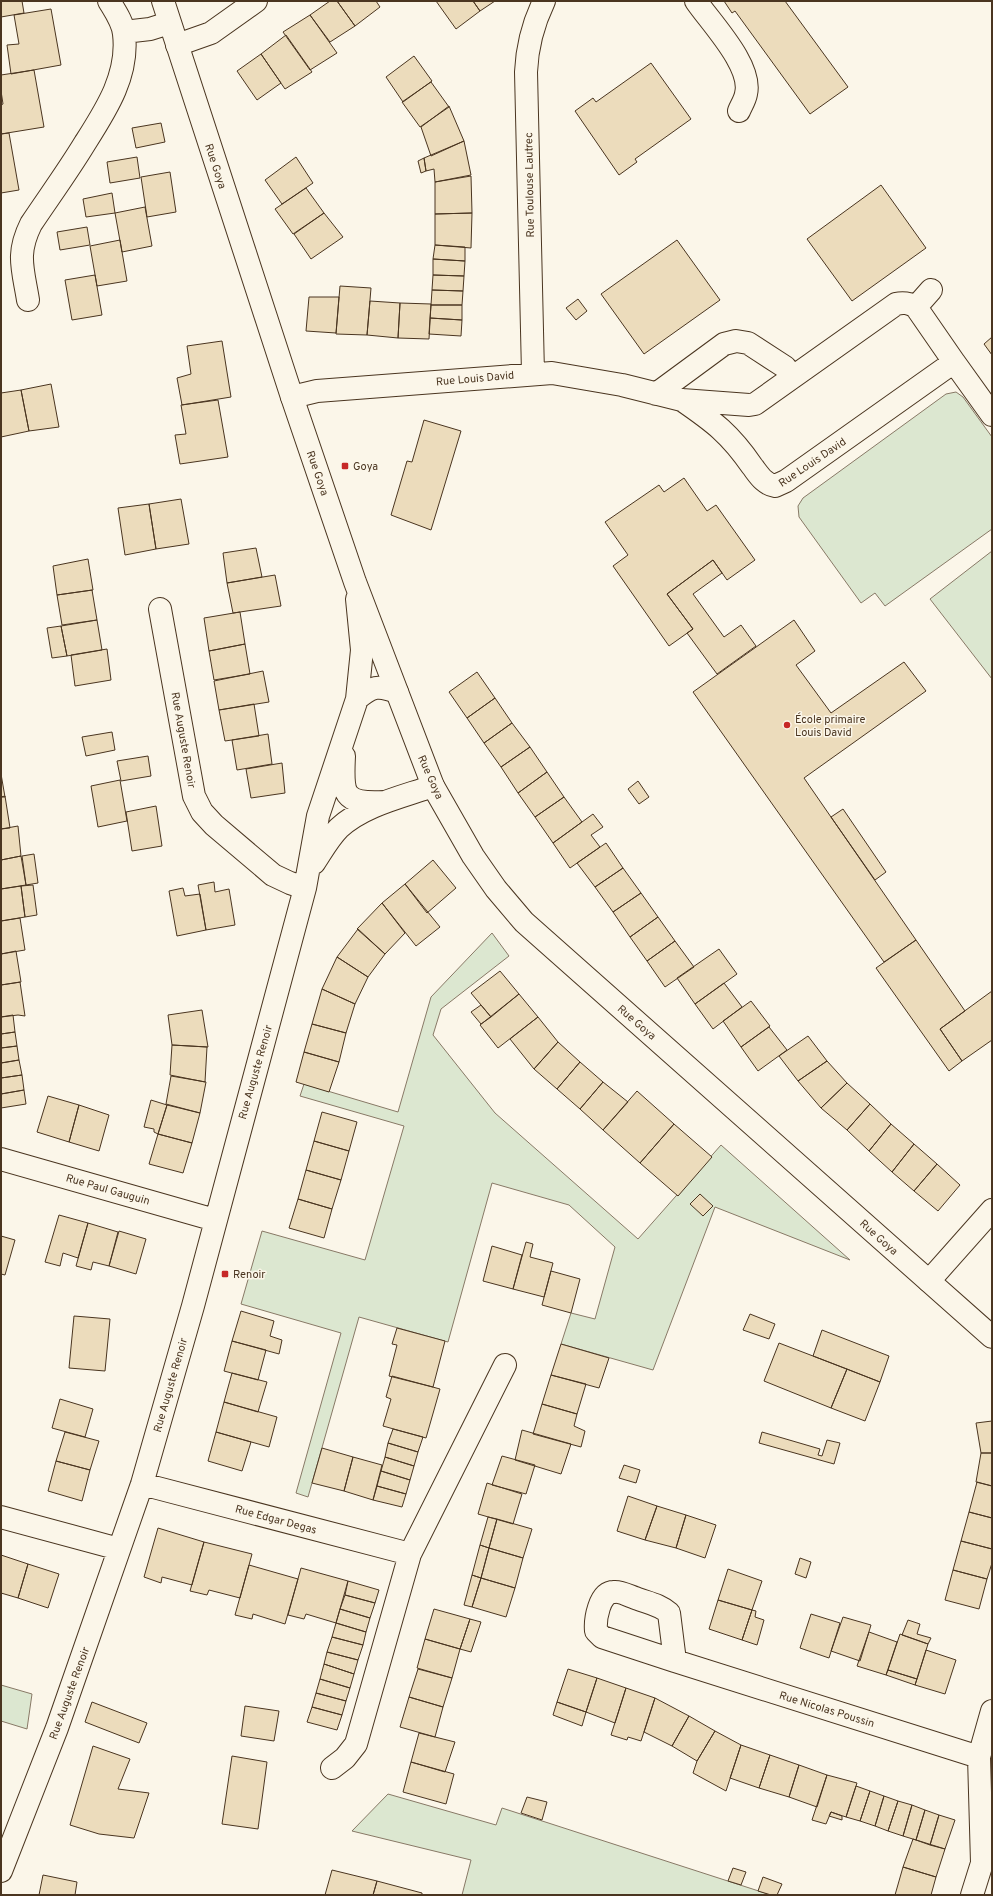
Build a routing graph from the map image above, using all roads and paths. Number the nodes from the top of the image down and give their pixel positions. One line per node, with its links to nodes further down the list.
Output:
1 (109, 1): 7 (street)
2 (163, 1): 6 (street, Rue Goya)
3 (256, 1): 8 (street)
4 (544, 1): 14 (street, Rue Toulouse Lautrec)
5 (696, 1): 9 (street)
6 (169, 23): 7 (street); 8 (street, Rue Goya)
7 (124, 32): 11 (street)
8 (177, 45): 17 (street, Rue Goya)
9 (739, 111)
10 (931, 290): 12 (street)
11 (28, 300)
12 (916, 308): 13 (street); 15 (street, Rue Louis David)
13 (954, 362): 18 (street, Rue Louis David); 19 (street)
14 (533, 373): 16 (street, Rue Louis David); 17 (street, Rue Louis David)
15 (793, 377): 16 (street); 18 (street, Rue Louis David)
16 (656, 394): 18 (street, Rue Louis David)
17 (292, 397): 20 (street, Rue Goya)
18 (682, 400)
19 (992, 415)
20 (355, 582): 22 (street, Rue Goya); 23 (street)
21 (160, 609): 27 (street, Rue Auguste Renoir)
22 (397, 692): 23 (street); 25 (street, Rue Goya)
23 (357, 699): 24 (street)
24 (345, 731): 26 (street); 27 (street)
25 (433, 786): 26 (street); 31 (street, Rue Goya)
26 (388, 802): 27 (street)
27 (307, 880): 30 (street, Rue Auguste Renoir)
28 (3, 1164): 30 (street, Rue Paul Gauguin)
29 (992, 1210): 31 (street)
30 (215, 1220): 34 (street, Rue Auguste Renoir)
31 (929, 1281): 32 (street, Rue Goya)
32 (992, 1337)
33 (505, 1365): 37 (street)
34 (142, 1484): 36 (street, Rue Auguste Renoir); 37 (street, Rue Edgar Degas)
35 (1, 1517): 36 (street)
36 (119, 1549): 42 (street, Rue Auguste Renoir)
37 (410, 1554): 41 (street)
38 (675, 1661): 40 (street, Rue Nicolas Poussin)
39 (992, 1711): 40 (street)
40 (979, 1757): 43 (street)
41 (332, 1768)
42 (1, 1871)
43 (972, 1895)

